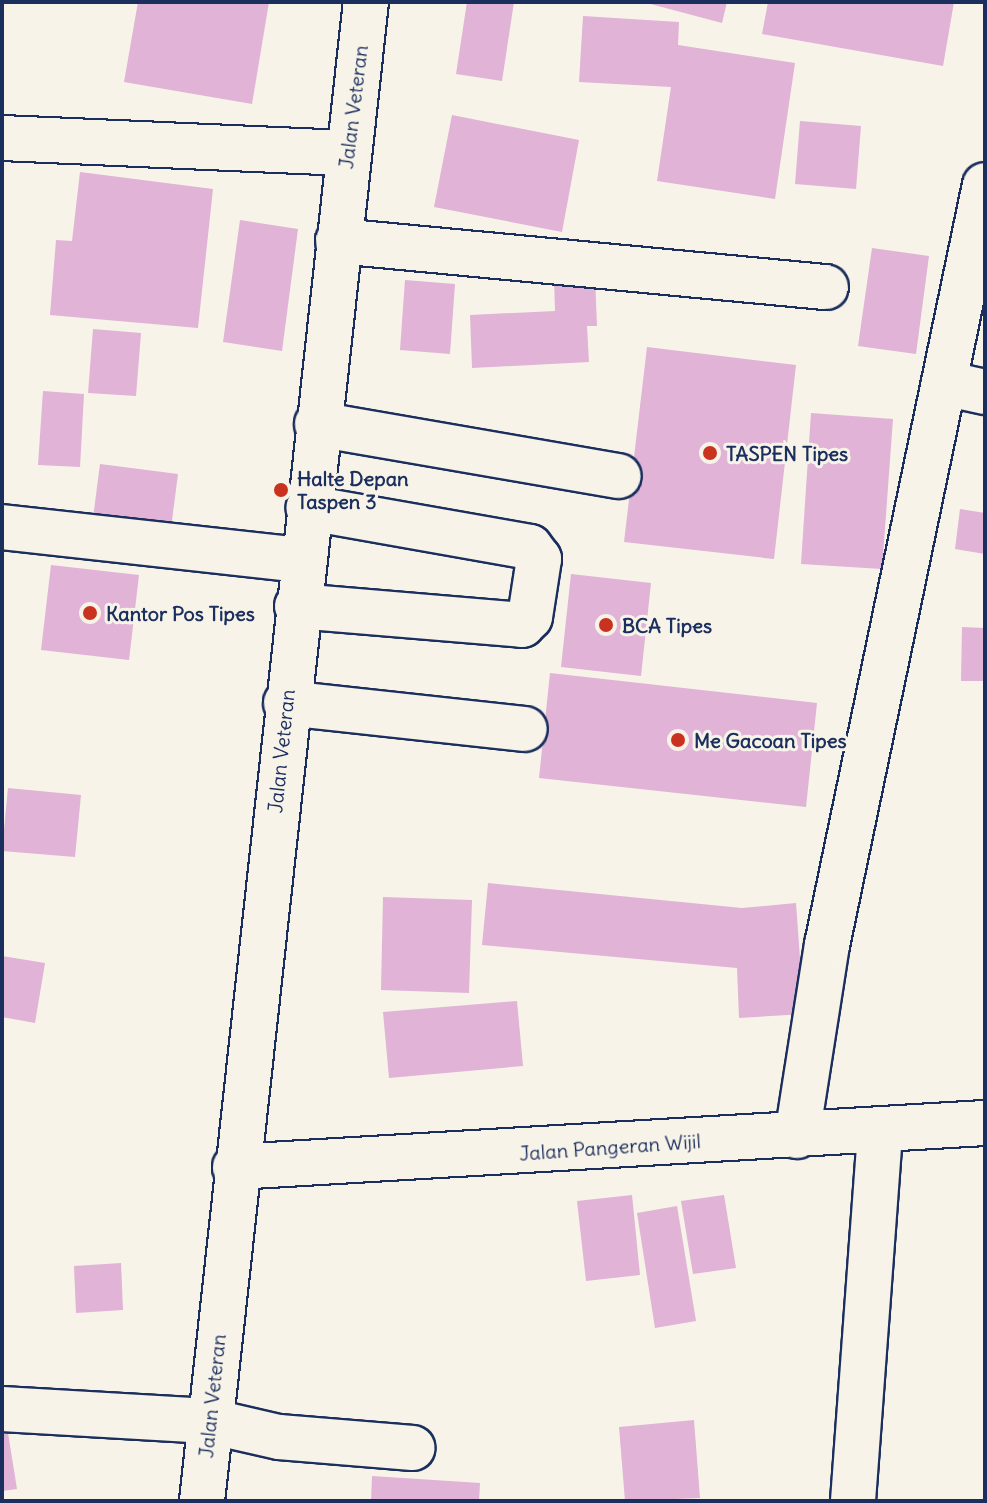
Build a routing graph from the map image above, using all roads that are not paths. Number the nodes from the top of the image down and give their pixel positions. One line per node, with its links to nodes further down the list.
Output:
1 (366, 2): 3 (street, Jalan Veteran)
2 (2, 138): 3 (street)
3 (347, 153): 5 (street, Jalan Veteran)
4 (985, 185): 7 (street)
5 (338, 241): 6 (street); 8 (street, Jalan Veteran)
6 (826, 287)
7 (964, 387): 18 (street)
8 (317, 424): 9 (street); 10 (street, Jalan Veteran)
9 (619, 476)
10 (308, 508): 12 (street, Jalan Veteran); 13 (street)
11 (2, 527): 12 (street)
12 (302, 560): 13 (street, Jalan Veteran)
13 (297, 606): 14 (street, Jalan Veteran)
14 (286, 703): 15 (street); 19 (street, Jalan Veteran)
15 (525, 729)
16 (985, 1123): 17 (street, Jalan Pangeran Wijil)
17 (880, 1130): 18 (street, Jalan Pangeran Wijil); 24 (street)
18 (797, 1136): 19 (street, Jalan Pangeran Wijil)
19 (235, 1167): 21 (street, Jalan Veteran)
20 (2, 1409): 21 (street)
21 (209, 1421): 22 (street); 23 (street, Jalan Veteran)
22 (413, 1448)
23 (202, 1501)
24 (853, 1501)

